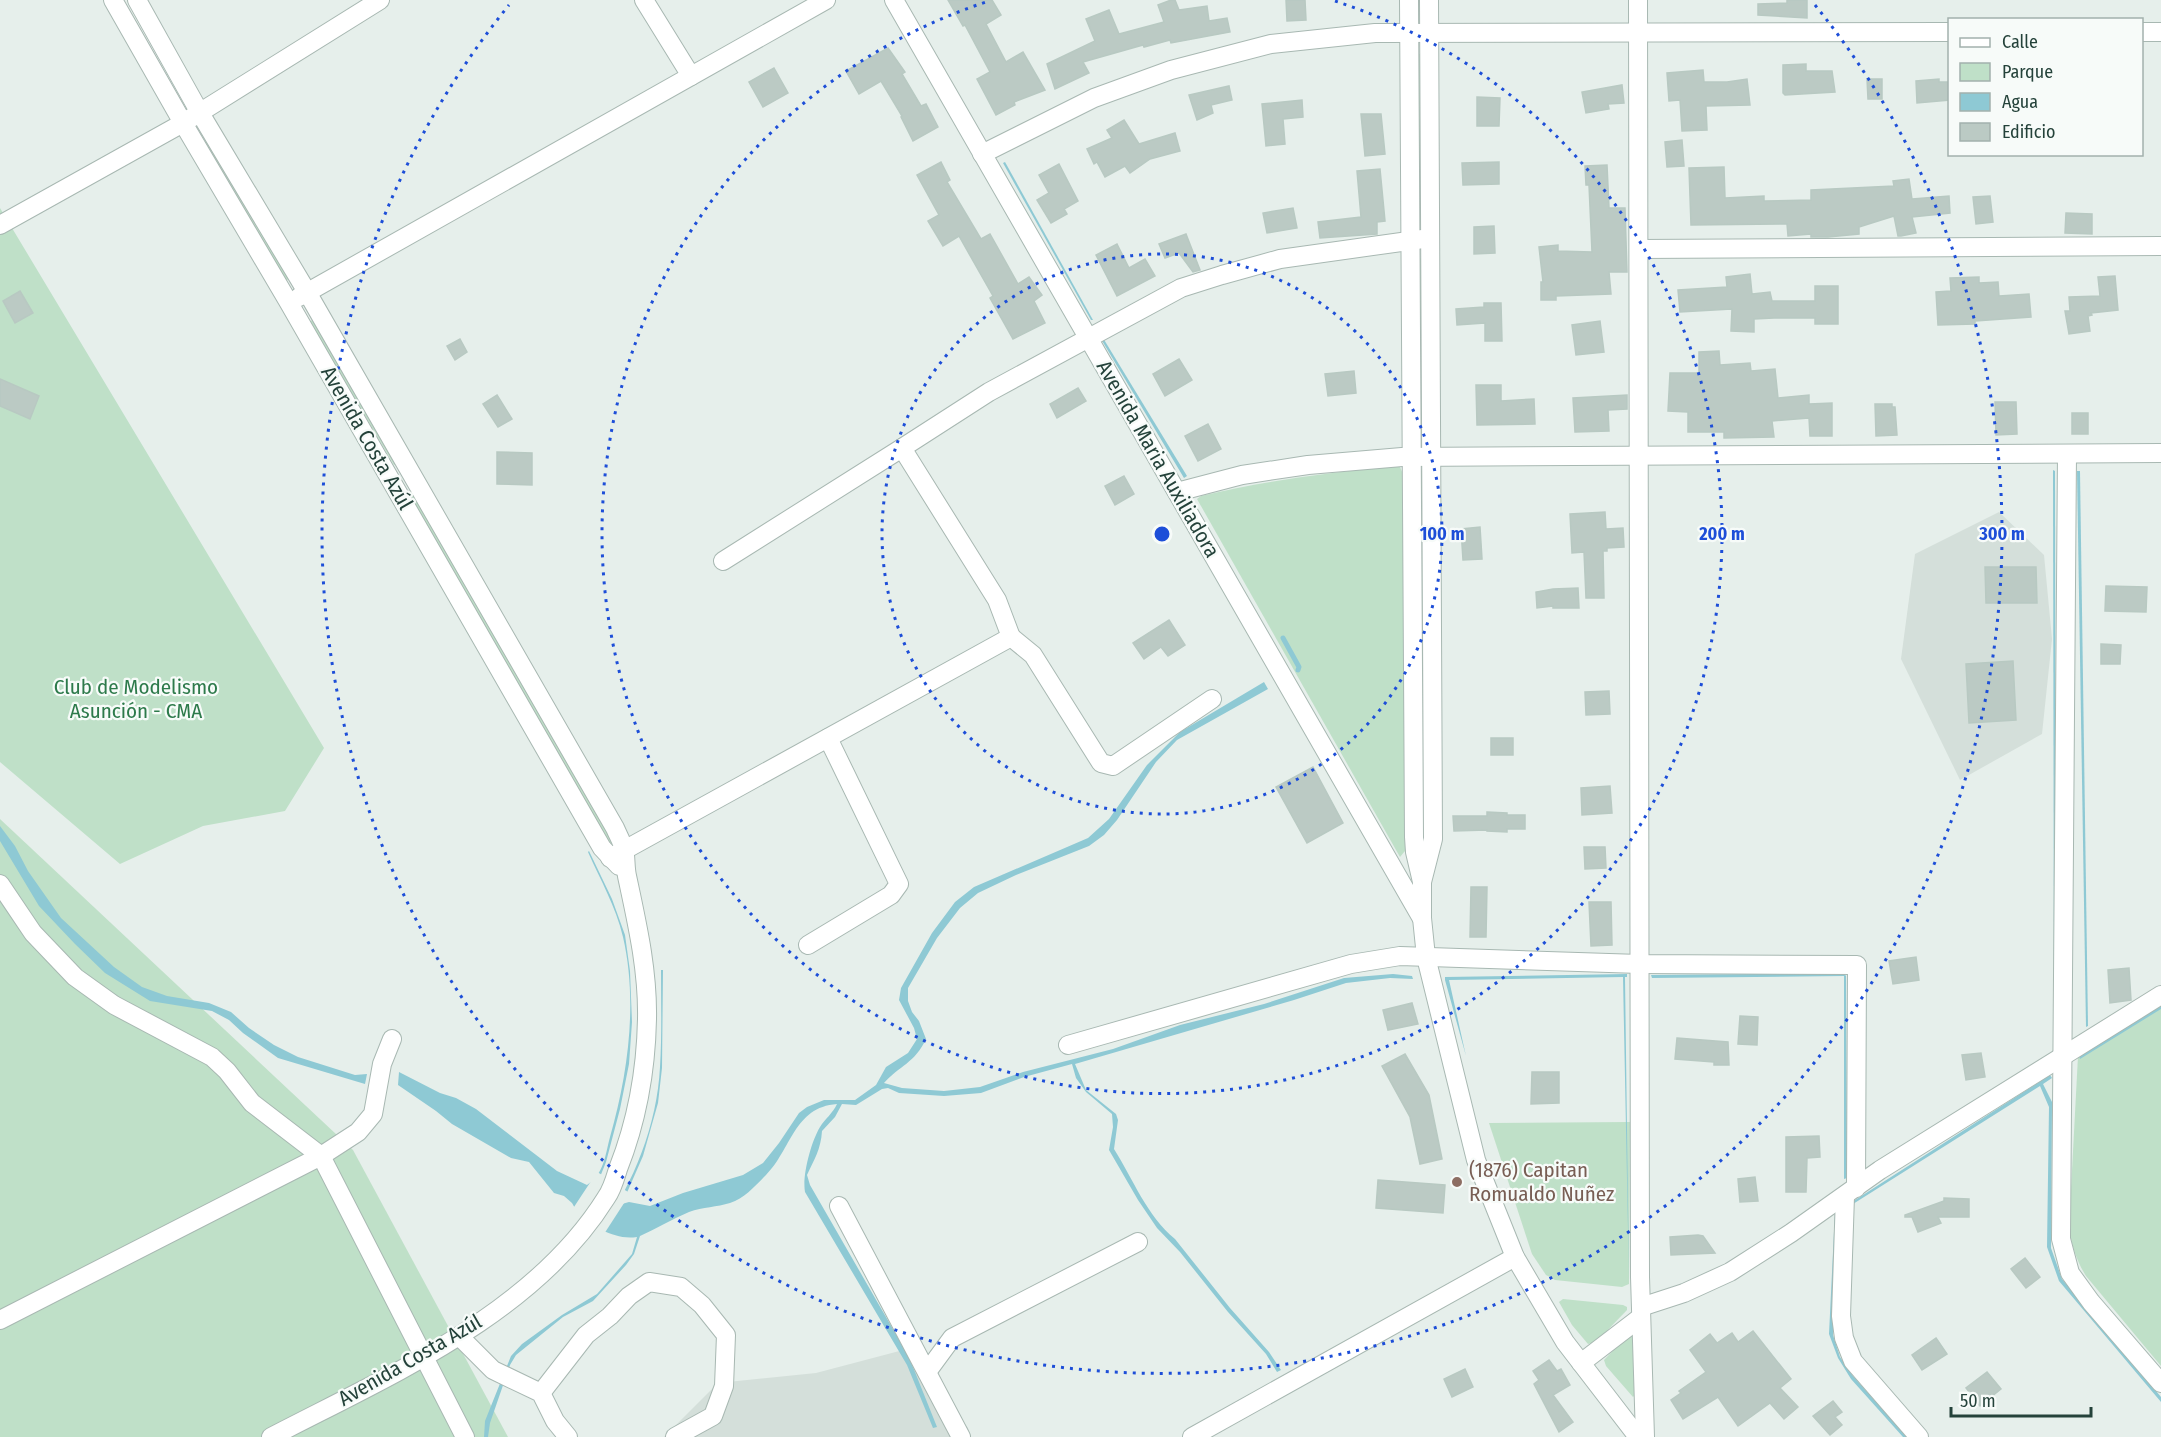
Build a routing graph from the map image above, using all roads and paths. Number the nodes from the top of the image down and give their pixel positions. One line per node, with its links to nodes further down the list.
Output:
1 (113, 0): 18 (street, Avenida Costa Azúl)
2 (137, 0): 17 (street, Avenida Costa Azúl)
3 (380, 0): 17 (street)
4 (644, 0): 16 (street)
5 (826, 0): 16 (street)
6 (894, 0): 19 (street, Avenida Maria Auxiliadora)
7 (1409, 0): 14 (street)
8 (1429, 0): 15 (street)
9 (1638, 0): 10 (street)
10 (1638, 32): 11 (street); 15 (street); 24 (street)
11 (1948, 32)
12 (2143, 32): 13 (street)
13 (2161, 32)
14 (1410, 33): 15 (street); 19 (street); 22 (street)
15 (1429, 33): 21 (street)
16 (691, 76): 25 (street)
17 (200, 112): 18 (street); 25 (street, Avenida Costa Azúl)
18 (183, 123): 20 (street); 26 (street, Avenida Costa Azúl)
19 (982, 154): 27 (street, Avenida Maria Auxiliadora)
20 (0, 225)
21 (1430, 238): 22 (street); 31 (street)
22 (1411, 240): 27 (street); 33 (street)
23 (2161, 246): 24 (street)
24 (1639, 249): 32 (street)
25 (307, 292): 26 (street); 34 (street, Avenida Costa Azúl)
26 (289, 303): 35 (street, Avenida Costa Azúl)
27 (1088, 337): 28 (street); 36 (street, Avenida Maria Auxiliadora)
28 (902, 448): 37 (street); 38 (street)
29 (2161, 453): 30 (street)
30 (2067, 454): 32 (street); 51 (street)
31 (1431, 456): 32 (street); 33 (street); 42 (street)
32 (1639, 456): 47 (street)
33 (1412, 457): 36 (street); 42 (street)
34 (411, 474): 35 (street); 41 (street, Avenida Costa Azúl)
35 (393, 484): 41 (street, Avenida Costa Azúl)
36 (1176, 492): 44 (street, Avenida Maria Auxiliadora)
37 (723, 561)
38 (1011, 637): 39 (street); 40 (street)
39 (1212, 699)
40 (828, 738): 41 (street); 45 (street)
41 (617, 854): 59 (street, Avenida Costa Azúl)
42 (1422, 882): 44 (street)
43 (0, 884): 52 (street)
44 (1422, 918): 46 (street)
45 (808, 945)
46 (1426, 957): 47 (street); 50 (street); 56 (street)
47 (1640, 964): 53 (street); 57 (street)
48 (2161, 995): 51 (street)
49 (392, 1039): 52 (street)
50 (1068, 1044)
51 (2062, 1057): 53 (street); 63 (street)
52 (321, 1156): 58 (street); 60 (street)
53 (1850, 1192): 57 (street); 73 (street)
54 (839, 1206): 62 (street)
55 (1138, 1242): 62 (street)
56 (1515, 1257): 61 (street); 70 (street)
57 (1641, 1312): 61 (street); 72 (street)
58 (0, 1320)
59 (459, 1336): 60 (street, Avenida Costa Azúl); 64 (street)
60 (423, 1357): 65 (street, Avenida Costa Azúl); 66 (street)
61 (1581, 1363): 71 (street)
62 (927, 1372): 69 (street)
63 (2161, 1383)
64 (541, 1393): 67 (street); 68 (street)
65 (271, 1437)
66 (465, 1437)
67 (568, 1437)
68 (675, 1437)
69 (961, 1437)
70 (1192, 1437)
71 (1638, 1437)
72 (1645, 1437)
73 (1919, 1437)

